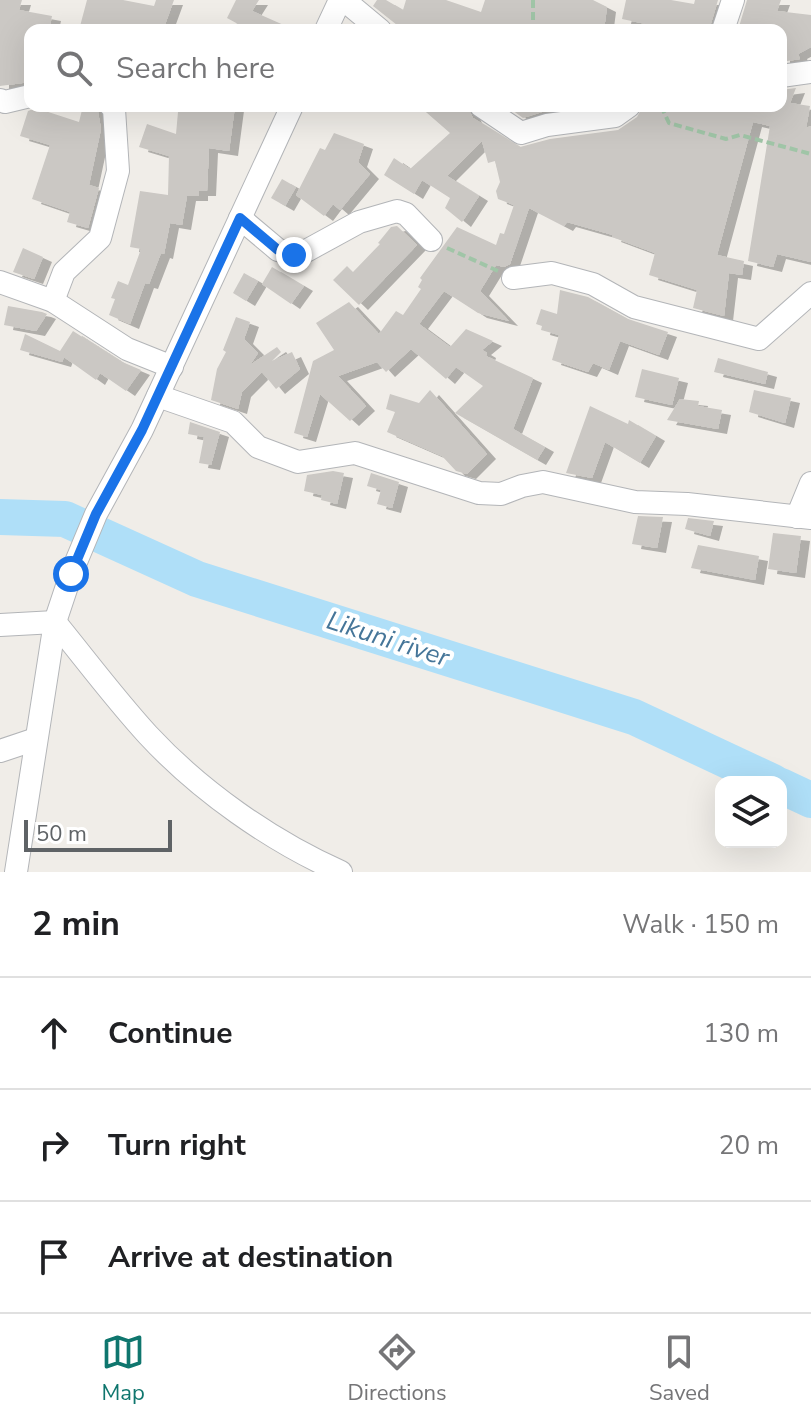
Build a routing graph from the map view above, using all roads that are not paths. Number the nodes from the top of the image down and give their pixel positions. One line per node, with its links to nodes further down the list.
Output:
1 (342, 0): 3 (street); 4 (street)
2 (733, 0): 5 (street)
3 (329, 24)
4 (372, 24)
5 (725, 24)
6 (811, 72): 7 (street)
7 (787, 75)
8 (24, 97): 9 (street)
9 (0, 100)
10 (114, 112): 18 (street)
11 (289, 112): 14 (street)
12 (490, 112): 13 (street)
13 (621, 112)
14 (240, 218): 15 (street); 20 (street)
15 (431, 240)
16 (513, 278): 19 (street)
17 (0, 282): 18 (street)
18 (53, 301): 20 (street)
19 (809, 302)
20 (172, 367): 21 (street)
21 (158, 396): 23 (street); 24 (street)
22 (811, 483): 23 (street)
23 (804, 518)
24 (55, 622): 25 (street); 26 (street); 29 (street)
25 (0, 625)
26 (36, 739): 27 (street); 28 (street)
27 (0, 751)
28 (16, 872)
29 (341, 872)

